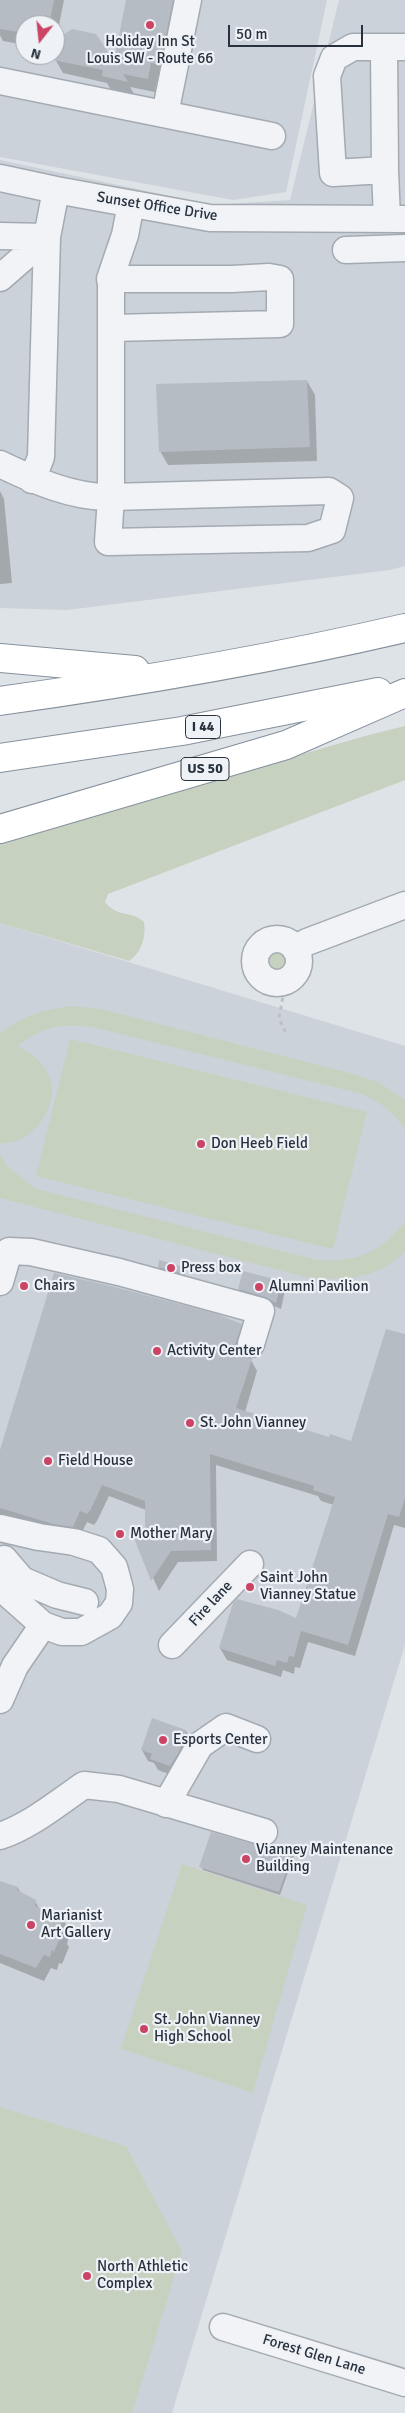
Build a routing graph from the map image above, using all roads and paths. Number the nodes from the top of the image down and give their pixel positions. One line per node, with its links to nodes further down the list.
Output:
1 (188, 0): 4 (street)
2 (394, 47): 6 (street); 6 (street)
3 (0, 80): 4 (street)
4 (165, 114): 5 (street)
5 (272, 136)
6 (385, 170): 10 (street)
7 (0, 178): 8 (street, Sunset Office Drive)
8 (56, 190): 9 (street, Sunset Office Drive); 12 (street)
9 (130, 204): 10 (street, Sunset Office Drive); 16 (street)
10 (396, 219)
11 (0, 236): 12 (street)
12 (47, 237): 15 (street); 19 (street)
13 (405, 248): 14 (street)
14 (346, 250)
15 (0, 278)
16 (110, 279): 17 (street); 17 (street)
17 (111, 328): 20 (street)
18 (0, 464): 19 (street)
19 (32, 480): 20 (street)
20 (111, 497): 20 (street)
21 (405, 628): 23 (highway)
22 (0, 658): 23 (highway)
23 (176, 673): 26 (highway)
24 (405, 686): 27 (highway, I 44)
25 (405, 693): 28 (highway, US 50)
26 (0, 701)
27 (0, 758)
28 (0, 829)
29 (405, 905): 30 (street)
30 (296, 949): 31 (street); 31 (street)
31 (281, 982): 32 (path)
32 (287, 1036)
33 (0, 1282): 34 (street)
34 (251, 1344)
35 (8, 1530): 36 (street); 40 (street)
36 (2, 1561): 39 (street)
37 (250, 1564): 41 (street, Fire lane)
38 (0, 1587): 40 (street)
39 (85, 1602)
40 (43, 1626): 42 (street)
41 (172, 1645)
42 (0, 1700)
43 (257, 1739): 44 (street)
44 (166, 1804): 45 (street); 46 (street)
45 (264, 1832)
46 (0, 1836)
47 (223, 2327): 48 (street, Forest Glen Lane)
48 (405, 2383)

